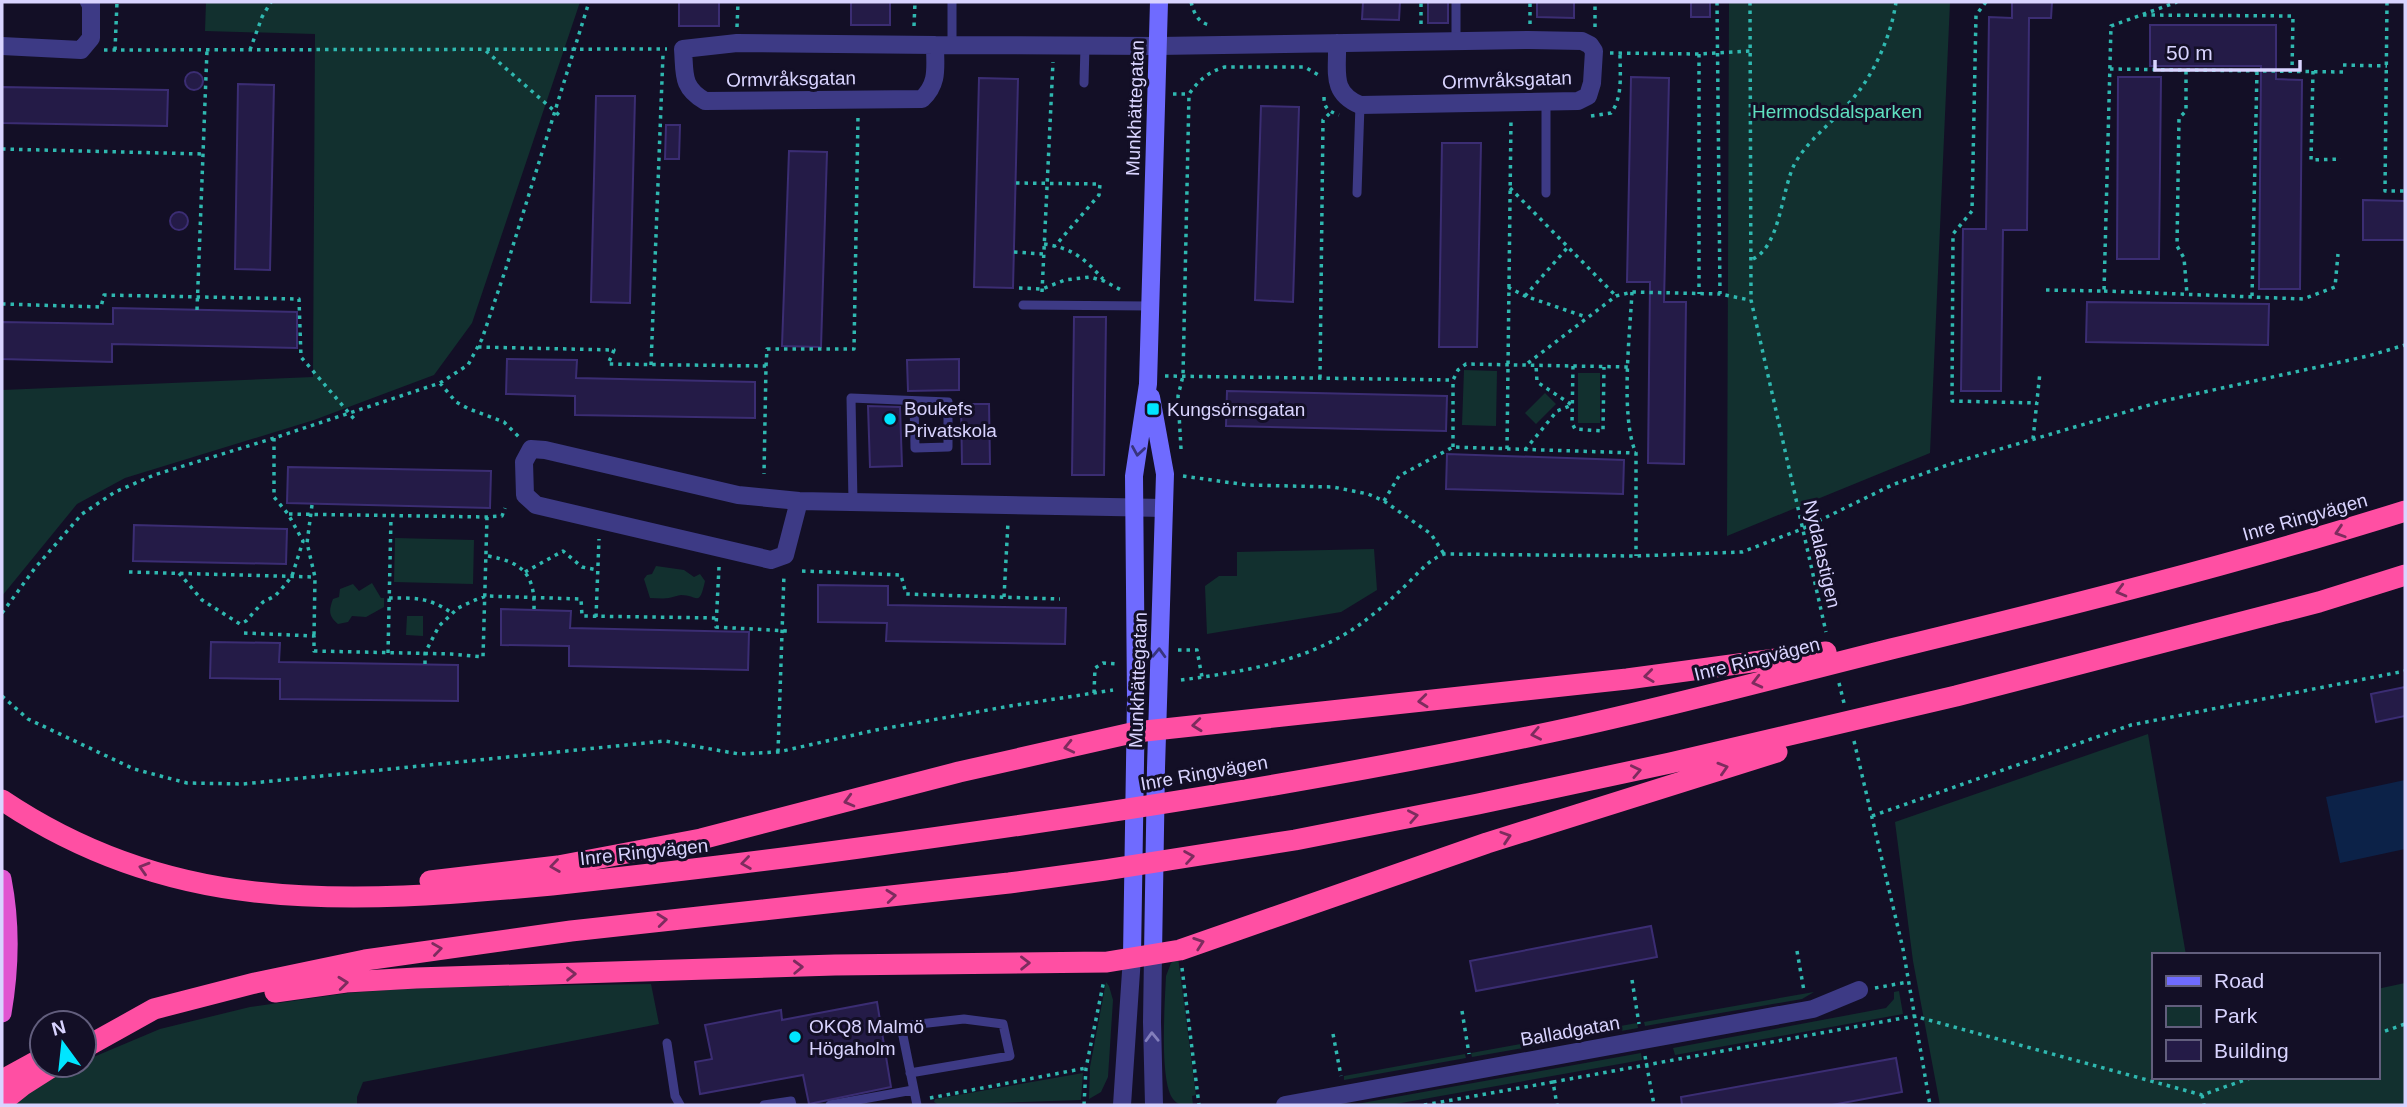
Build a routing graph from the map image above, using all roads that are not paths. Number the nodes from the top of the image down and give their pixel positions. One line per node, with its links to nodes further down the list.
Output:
1 (89, 2): 8 (street)
2 (952, 2): 7 (lane)
3 (1159, 2): 10 (main road, Munkhättegatan)
4 (1456, 2): 5 (lane)
5 (1456, 42): 6 (street, Ormvråksgatan); 12 (street, Ormvråksgatan)
6 (1337, 43): 10 (street, Ormvråksgatan); 13 (street)
7 (944, 45): 7 (street, Ormvråksgatan); 9 (street, Ormvråksgatan)
8 (2, 46)
9 (1085, 46): 10 (street, Ormvråksgatan); 11 (lane)
10 (1158, 46): 17 (main road, Munkhättegatan)
11 (1084, 83)
12 (1546, 102): 13 (street, Ormvråksgatan); 14 (lane)
13 (1355, 106): 15 (lane)
14 (1546, 192)
15 (1357, 193)
16 (1023, 305): 17 (lane)
17 (1150, 306): 18 (main road, Munkhättegatan)
18 (1148, 380): 22 (main road, Munkhättegatan, one-way to 22); 23 (main road, Munkhättegatan)
19 (914, 401): 19 (lane); 21 (lane)
20 (799, 501): 20 (street); 21 (street)
21 (853, 502): 22 (street)
22 (1134, 507): 23 (street); 28 (main road, Munkhättegatan)
23 (1164, 508): 28 (main road, Munkhättegatan, one-way to 23)
24 (2405, 511): 26 (highway, Inre Ringvägen, one-way to 26)
25 (2405, 575): 27 (highway)
26 (1983, 627): 28 (highway, one-way to 28); 31 (highway, Inre Ringvägen, one-way to 31)
27 (1956, 696): 32 (highway, one-way to 27); 34 (highway, one-way to 27)
28 (1146, 730): 31 (highway, one-way to 31); 32 (main road, Munkhättegatan); 32 (main road, Munkhättegatan)
29 (2, 800): 31 (highway, Inre Ringvägen, one-way to 29)
30 (2, 879): 35 (highway)
31 (210, 884)
32 (1143, 956): 34 (highway, one-way to 32); 49 (street, Munkhättegatan); 50 (street, Munkhättegatan, one-way to 32)
33 (1859, 990): 51 (street, Balladgatan)
34 (155, 1009): 36 (highway); 37 (highway)
35 (2, 1013)
36 (98, 1032)
37 (98, 1040)
38 (667, 1043): 45 (lane)
39 (28, 1066): 42 (highway)
40 (910, 1073): 40 (lane); 43 (lane)
41 (33, 1079): 44 (highway)
42 (2, 1080)
43 (915, 1099): 48 (lane)
44 (2, 1102)
45 (680, 1105)
46 (764, 1105): 47 (lane)
47 (792, 1105)
48 (830, 1105)
49 (1122, 1105)
50 (1154, 1105)
51 (1285, 1105)

